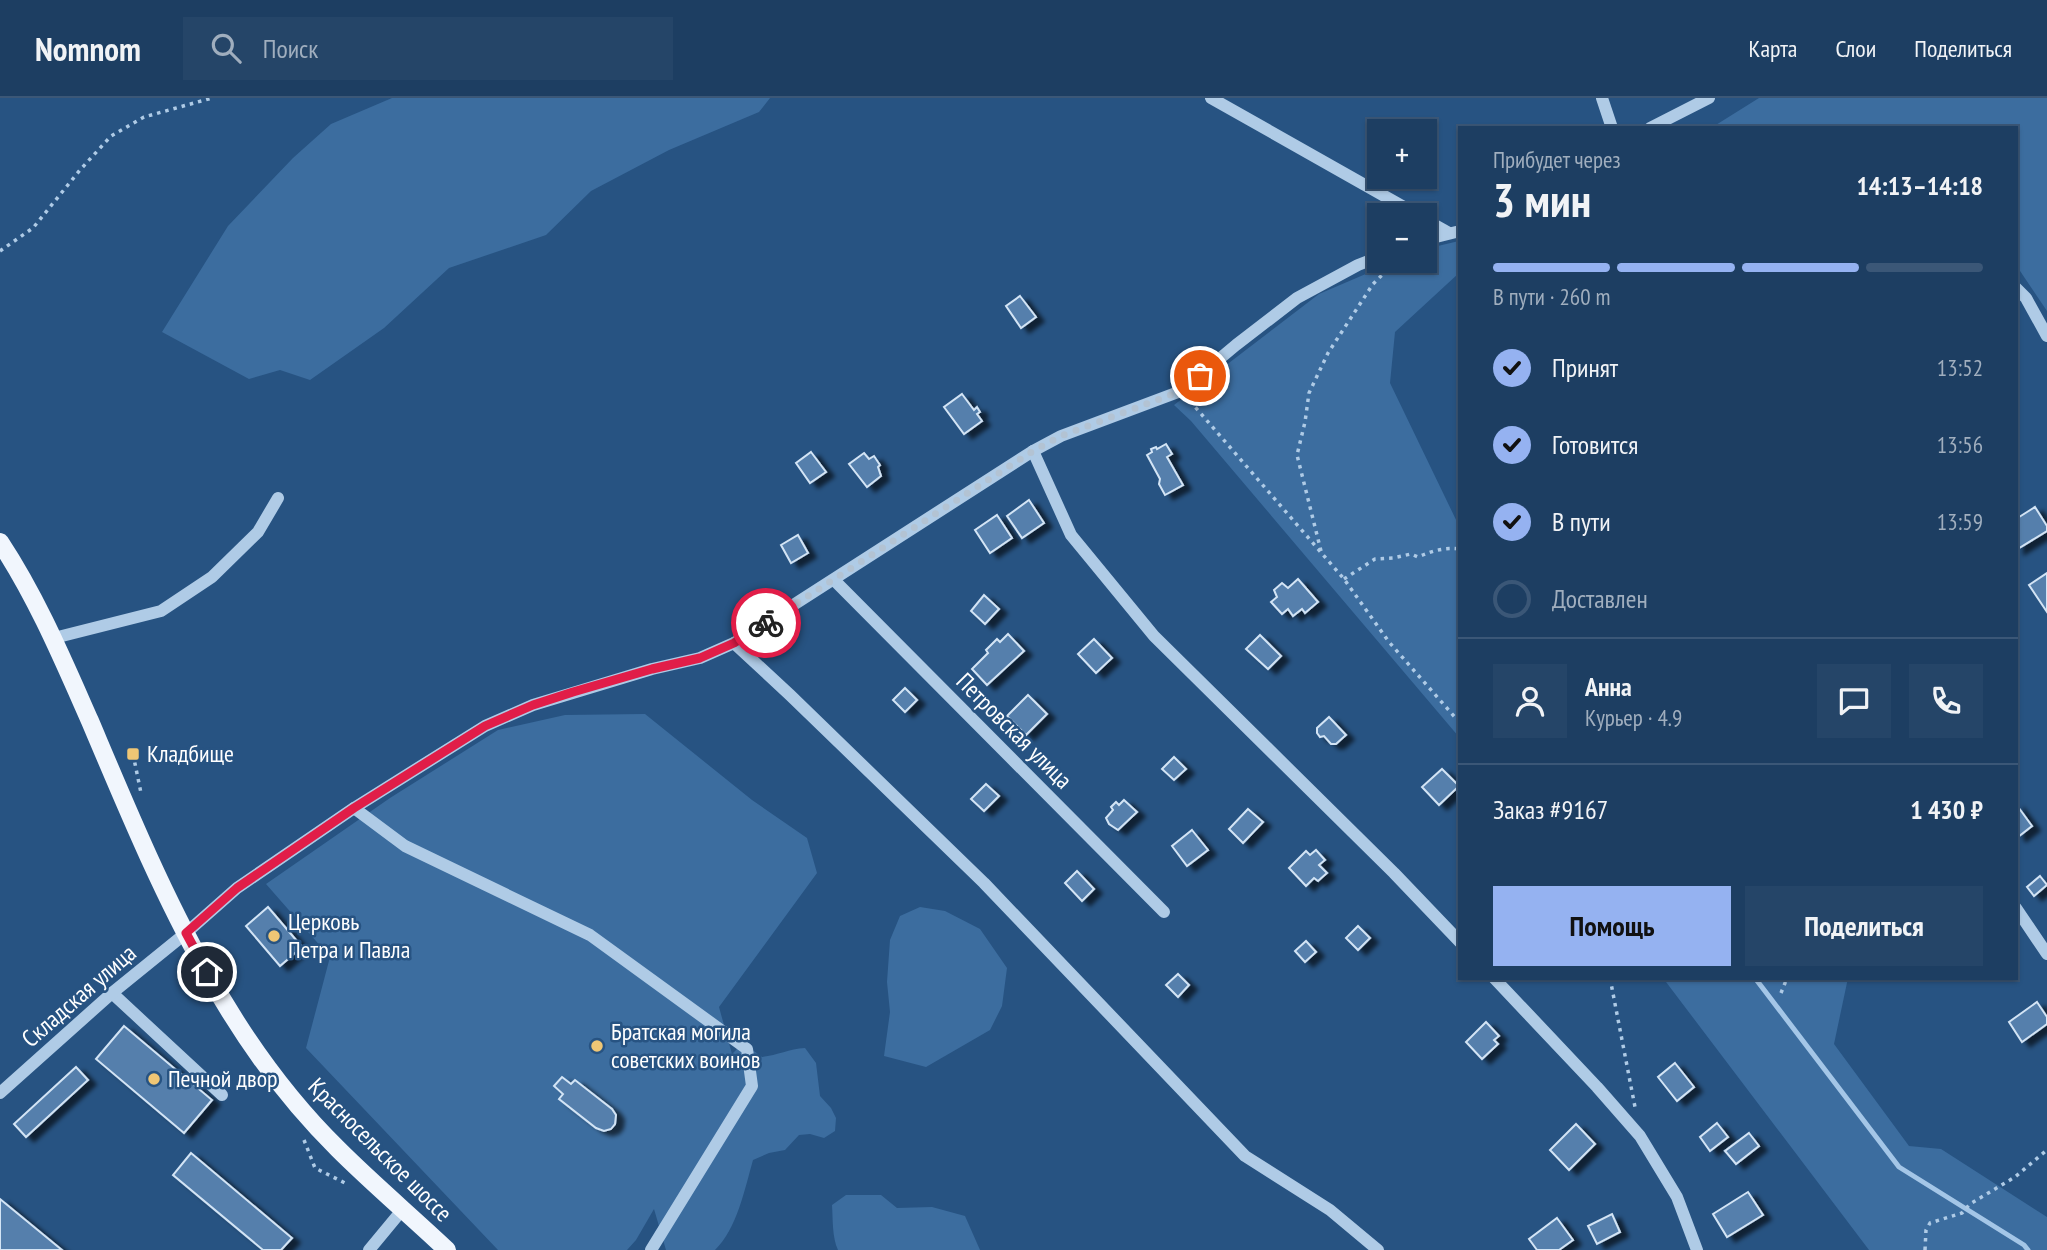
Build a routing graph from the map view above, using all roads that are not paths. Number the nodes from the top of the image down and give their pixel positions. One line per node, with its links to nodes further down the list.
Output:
1 (1211, 98): 6 (street)
2 (1602, 98): 4 (street)
3 (1709, 98): 5 (street)
4 (1611, 126)
5 (1654, 126)
6 (1397, 203)
7 (1437, 225): 8 (street)
8 (1454, 232): 9 (street)
9 (1437, 237)
10 (1367, 262): 13 (street, Складская улица)
11 (2018, 290): 12 (street)
12 (2047, 336)
13 (1033, 451): 16 (street, Складская улица); 23 (street)
14 (278, 498): 17 (street)
15 (0, 542): 17 (main road, Красносельское шоссе)
16 (834, 580): 18 (street, Складская улица); 21 (street, Петровская улица)
17 (54, 638): 22 (main road, Красносельское шоссе)
18 (734, 643): 19 (street, Складская улица); 33 (street)
19 (354, 808): 22 (street, Складская улица); 32 (street)
20 (2018, 911): 24 (street)
21 (1164, 912)
22 (186, 933): 26 (street, Складская улица); 29 (main road, Красносельское шоссе)
23 (1458, 940)
24 (2047, 954)
25 (1496, 980): 34 (street)
26 (112, 993): 27 (street, Складская улица); 28 (street)
27 (0, 1093)
28 (222, 1095)
29 (403, 1209): 30 (street); 31 (main road, Красносельское шоссе)
30 (369, 1250)
31 (447, 1250)
32 (651, 1250)
33 (1378, 1250)
34 (1697, 1250)

